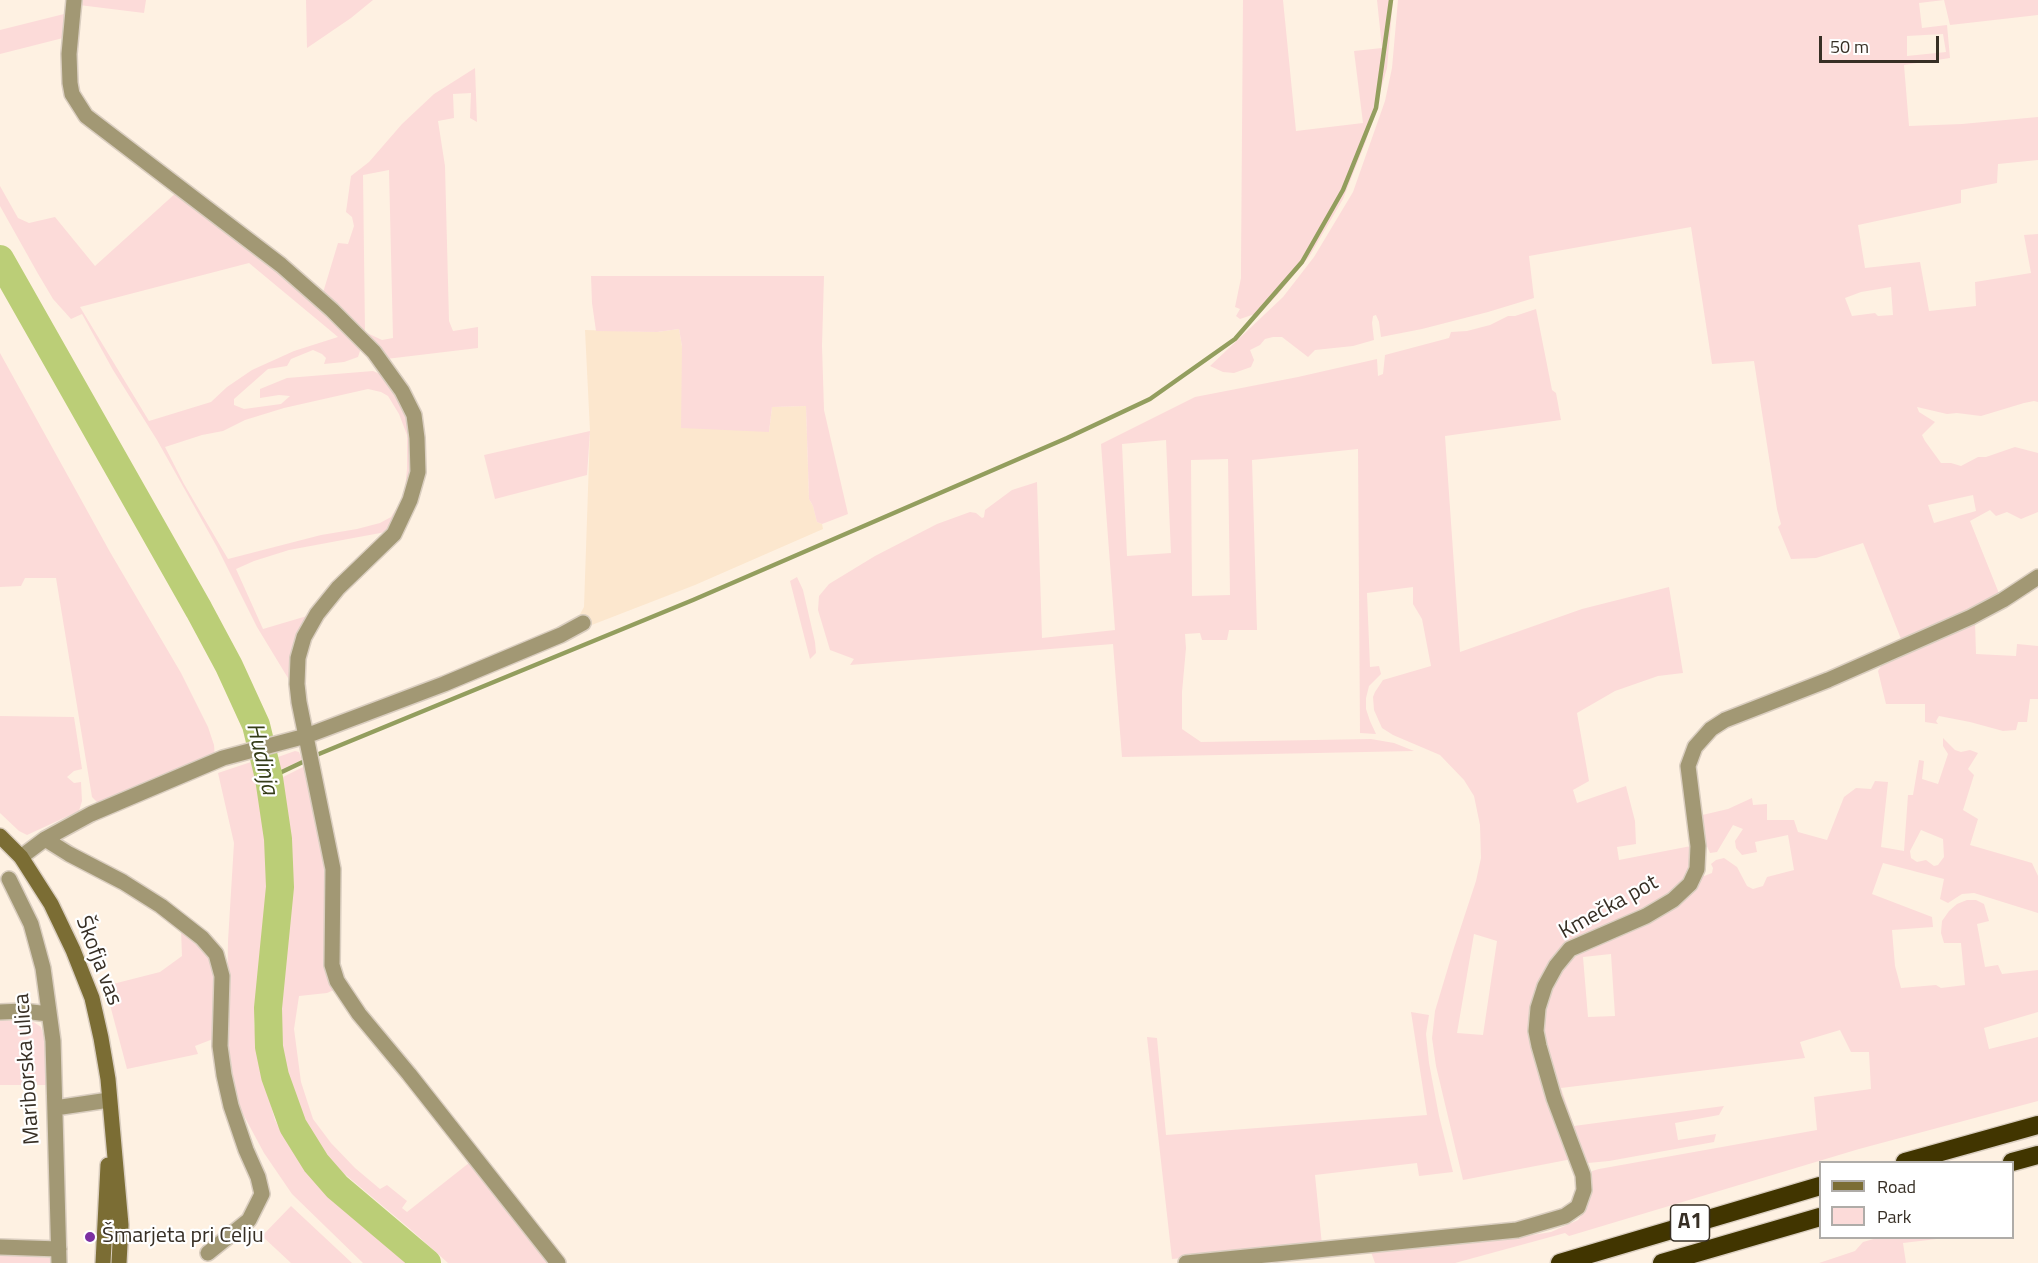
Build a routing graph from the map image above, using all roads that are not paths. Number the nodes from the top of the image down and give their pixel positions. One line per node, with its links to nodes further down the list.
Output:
1 (74, 0): 4 (street)
2 (2038, 577): 26 (street, Kmečka pot)
3 (583, 623): 4 (street)
4 (307, 742): 6 (street); 25 (street)
5 (0, 836): 7 (main road, Škofja vas)
6 (45, 839): 7 (street); 21 (street)
7 (21, 857): 11 (main road, Škofja vas)
8 (9, 879): 10 (street, Mariborska ulica)
9 (0, 1012): 10 (street)
10 (49, 1014): 12 (street, Mariborska ulica)
11 (109, 1100): 12 (street); 13 (main road, Škofja vas)
12 (55, 1108): 22 (street, Mariborska ulica)
13 (111, 1120): 23 (main road); 24 (main road)
14 (2038, 1125): 16 (highway)
15 (2038, 1155): 17 (highway)
16 (1909, 1161)
17 (2014, 1161)
18 (1819, 1187): 27 (highway, A1)
19 (1819, 1218): 28 (highway, A1)
20 (0, 1247): 22 (street)
21 (208, 1253)
22 (59, 1256)
23 (103, 1263)
24 (119, 1263)
25 (558, 1263)
26 (1186, 1263)
27 (1560, 1263)
28 (1662, 1263)

